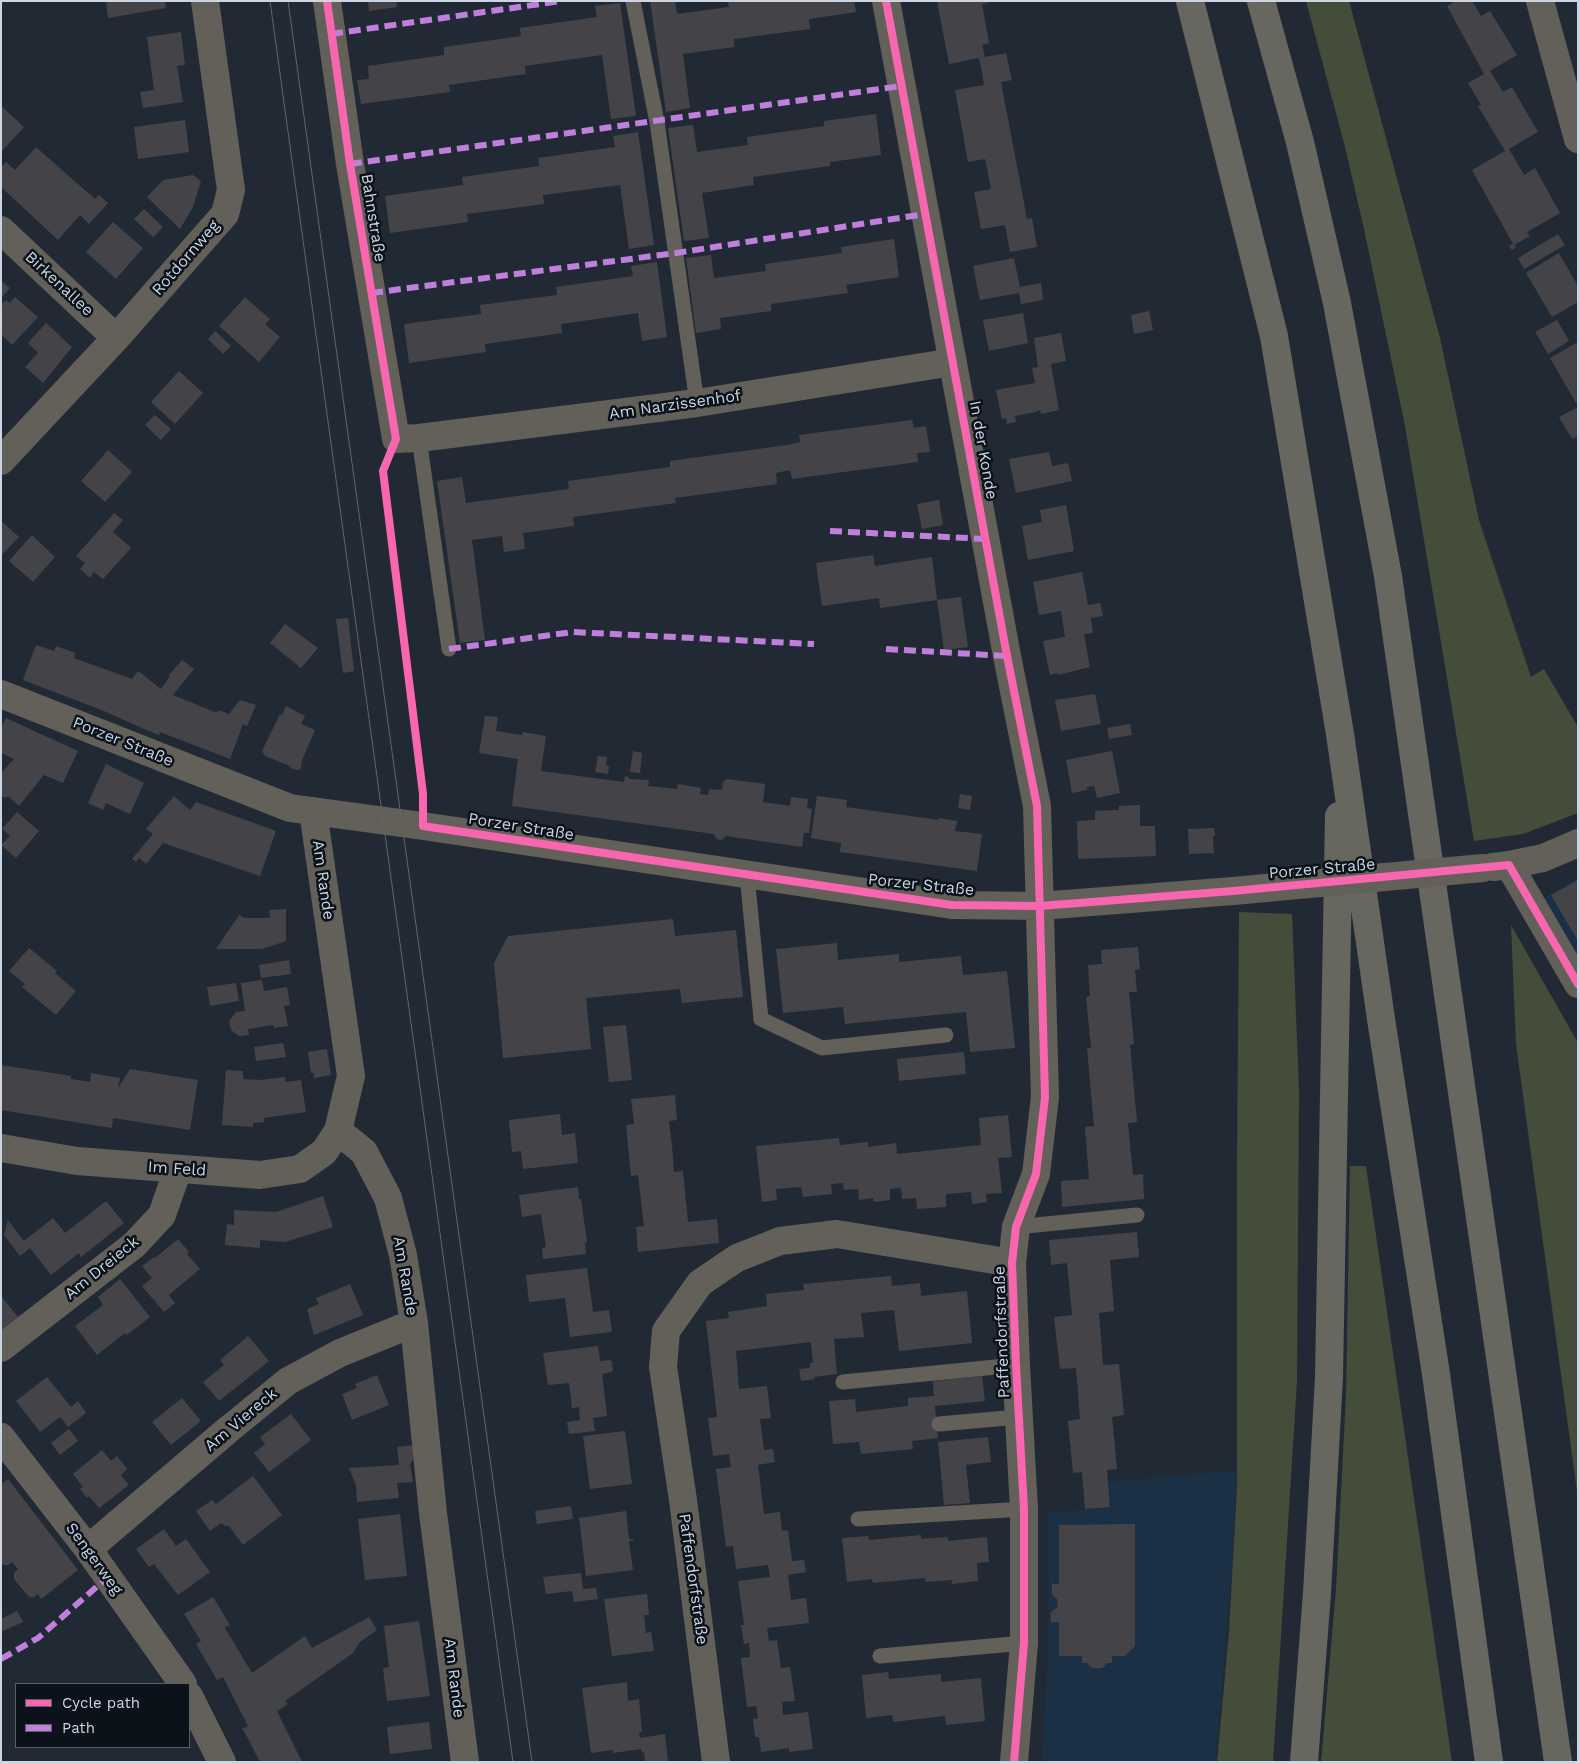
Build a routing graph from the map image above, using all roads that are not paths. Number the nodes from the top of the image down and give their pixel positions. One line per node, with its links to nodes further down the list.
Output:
1 (205, 1): 10 (street, Rotdornweg)
2 (327, 1): 13 (street, Bahnstraße)
3 (633, 1): 12 (lane)
4 (886, 1): 11 (street, In der Konde)
5 (1190, 1): 17 (highway)
6 (1260, 1): 51 (highway)
7 (1540, 1): 8 (street)
8 (1578, 139)
9 (1, 230): 10 (street, Birkenallee)
10 (116, 338): 14 (street, Rotdornweg)
11 (953, 362): 12 (street, Am Narzissenhof); 22 (street, In der Konde)
12 (697, 403): 13 (street, Am Narzissenhof)
13 (407, 439): 15 (lane)
14 (1, 461)
15 (449, 649)
16 (1, 694): 18 (street, Porzer Straße)
17 (1340, 734): 49 (highway); 50 (highway)
18 (314, 812): 21 (street, Porzer Straße); 25 (street, Am Rande)
19 (1578, 843): 20 (street, Porzer Straße)
20 (1509, 866): 22 (street, Porzer Straße, bridge); 23 (street)
21 (747, 875): 22 (street, Porzer Straße); 24 (lane)
22 (1040, 906): 29 (street, Paffendorfstraße)
23 (1578, 984)
24 (946, 1035)
25 (338, 1131): 27 (street, Im Feld); 31 (street, Am Rande)
26 (1, 1148): 27 (street, Im Feld)
27 (178, 1169): 32 (street, Am Dreieck)
28 (1137, 1215): 29 (lane)
29 (1016, 1227): 30 (street, Paffendorfstraße)
30 (1012, 1262): 33 (street, Paffendorfstraße); 47 (street, Paffendorfstraße)
31 (414, 1323): 40 (street, Am Viereck); 46 (street, Am Rande)
32 (1, 1348)
33 (1016, 1365): 34 (lane, Paffendorfstraße); 35 (street, Paffendorfstraße)
34 (843, 1382)
35 (1018, 1417): 36 (lane); 38 (street, Paffendorfstraße)
36 (939, 1424)
37 (1, 1437): 40 (street, Sengerweg)
38 (1024, 1509): 39 (lane); 41 (street, Paffendorfstraße)
39 (858, 1519)
40 (88, 1549): 43 (street, Sengerweg)
41 (1024, 1644): 42 (lane); 48 (street, Paffendorfstraße)
42 (880, 1656)
43 (182, 1683)
44 (190, 1698): 45 (street)
45 (222, 1762)
46 (465, 1762)
47 (716, 1762)
48 (1014, 1762)
49 (1304, 1762)
50 (1489, 1762)
51 (1558, 1762)

